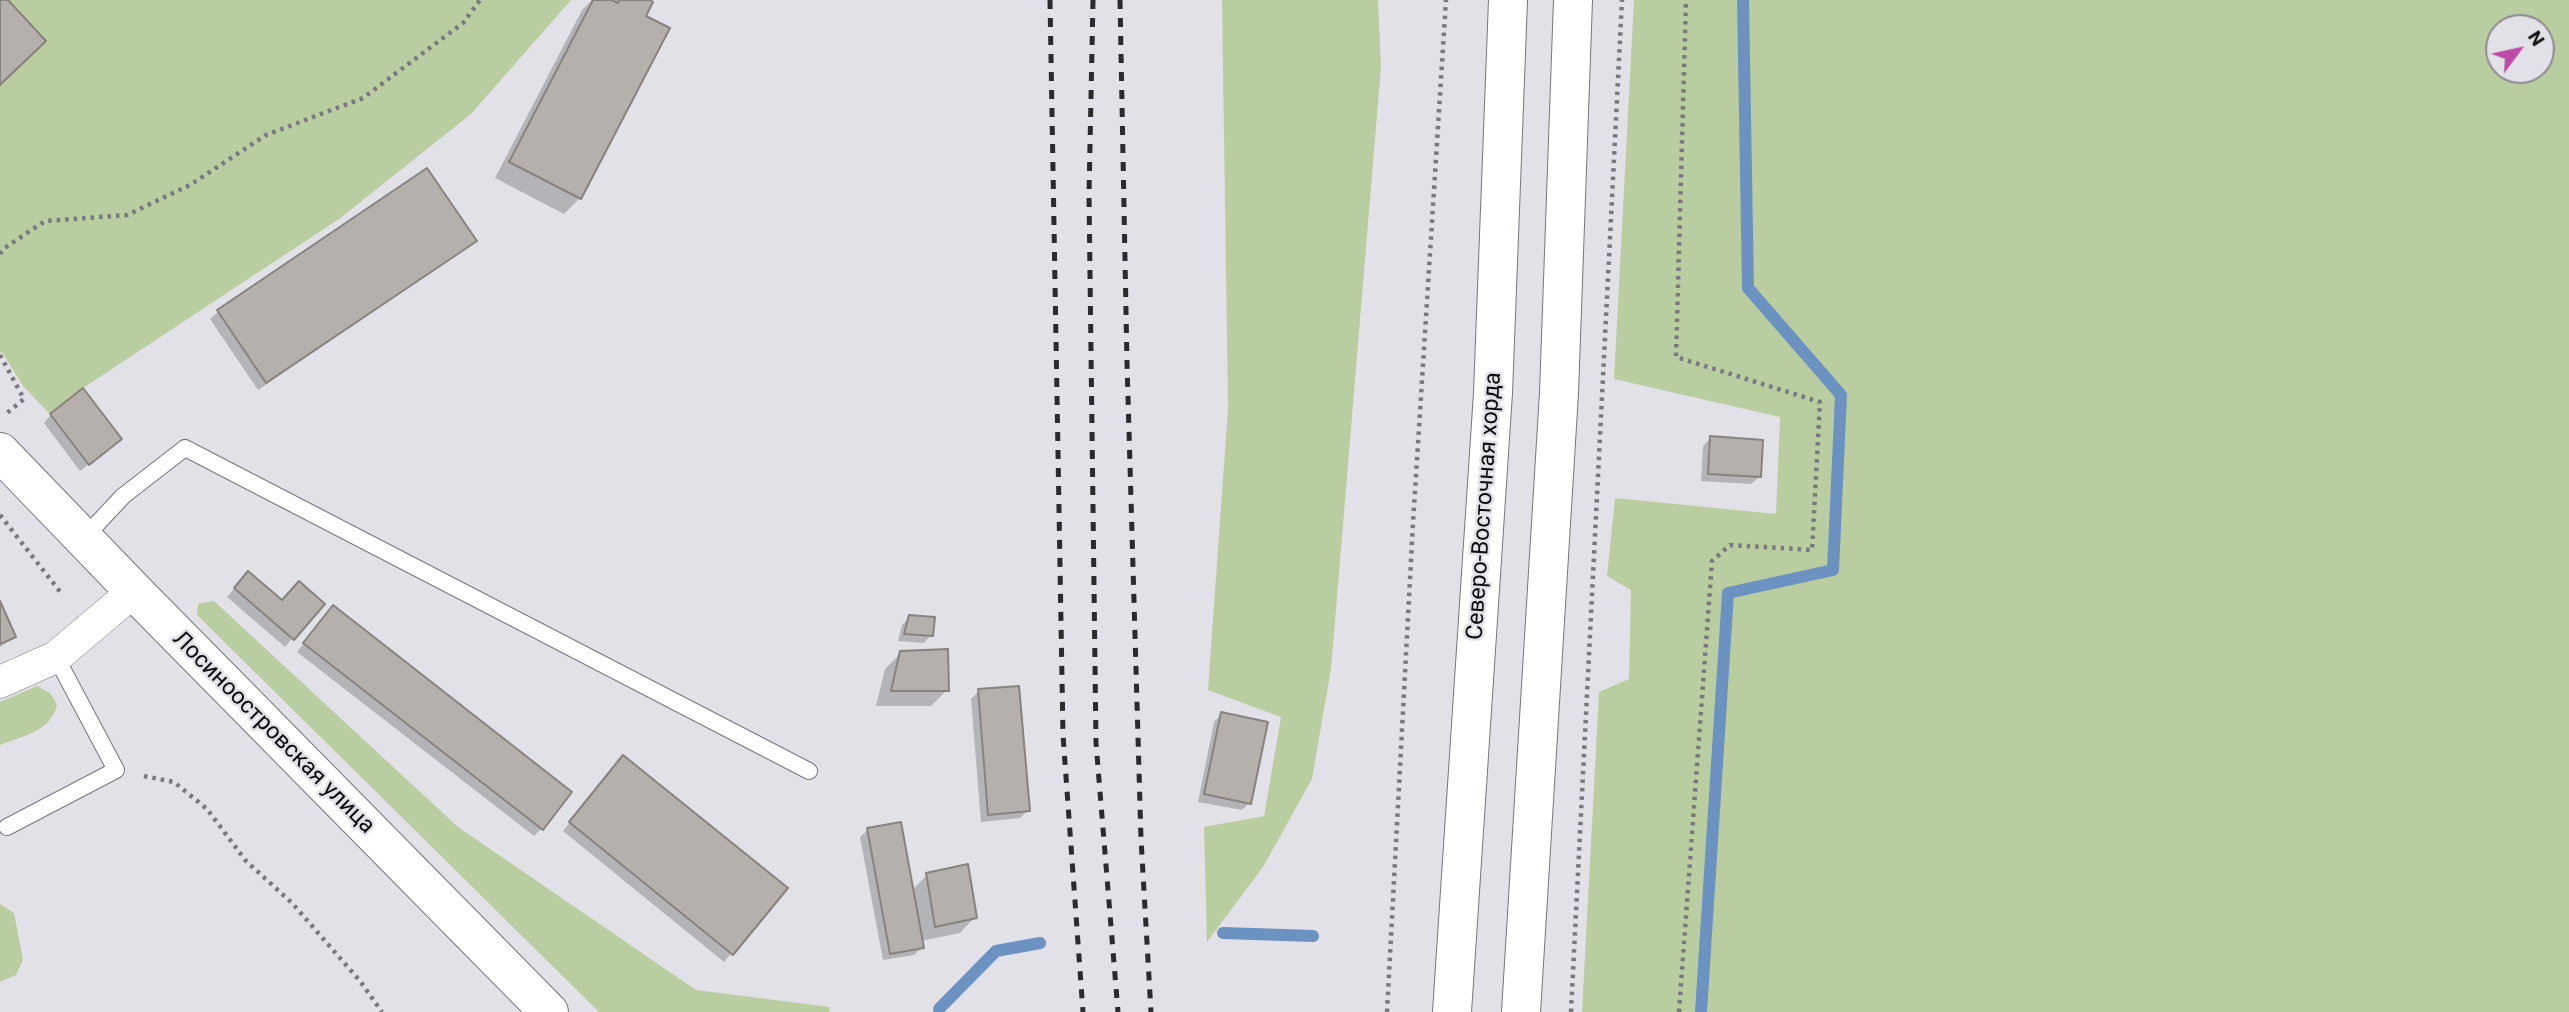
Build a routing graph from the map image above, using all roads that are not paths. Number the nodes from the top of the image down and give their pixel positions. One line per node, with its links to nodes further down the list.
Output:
1 (1508, 0): 11 (main road, Северо-Восточная хорда)
2 (1573, 0): 12 (main road)
3 (2, 433): 4 (main road, Лосиноостровская улица)
4 (83, 539): 5 (main road, Лосиноостровская улица); 8 (lane)
5 (134, 591): 6 (street); 10 (main road, Лосиноостровская улица)
6 (56, 657): 7 (street); 9 (lane)
7 (0, 682)
8 (809, 771)
9 (7, 827)
10 (549, 1012)
11 (1452, 1012)
12 (1521, 1012)

